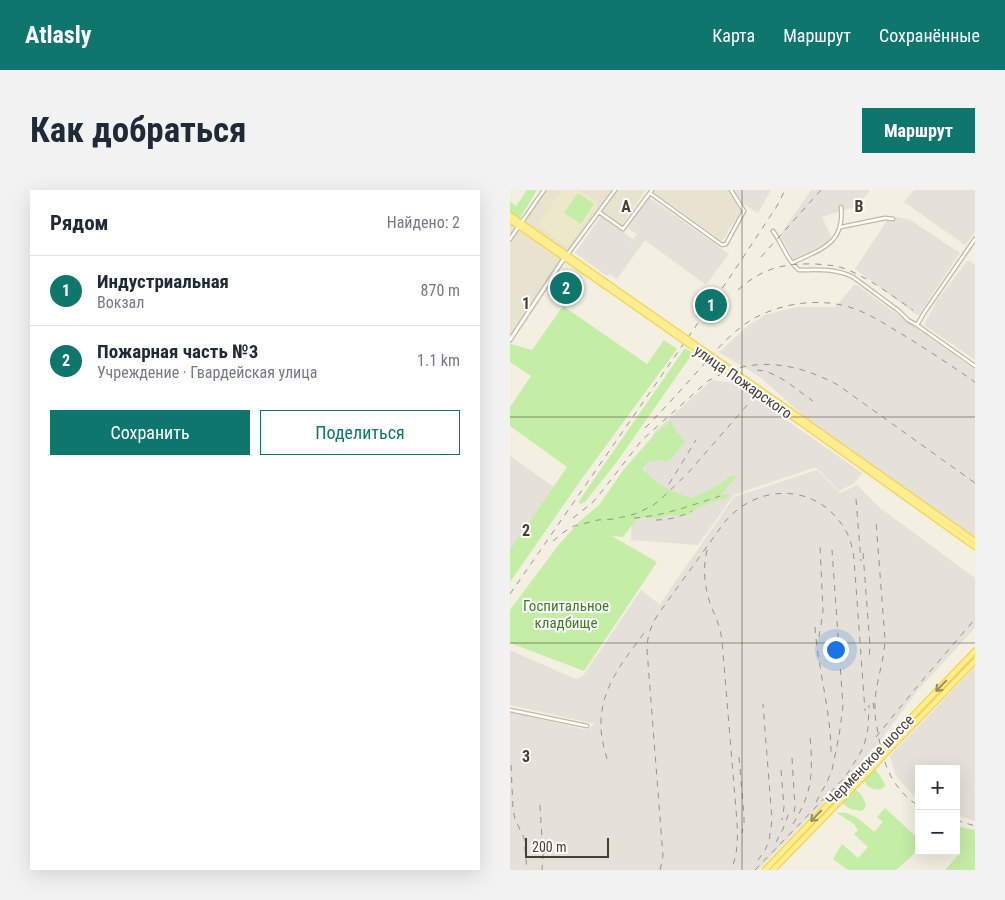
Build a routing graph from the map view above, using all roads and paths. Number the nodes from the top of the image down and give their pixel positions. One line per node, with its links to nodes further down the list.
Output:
1 (544, 190): 10 (street)
2 (615, 190): 6 (street)
3 (731, 190): 4 (street)
4 (651, 191): 6 (street)
5 (841, 207): 11 (street)
6 (599, 212): 15 (street)
7 (510, 215): 10 (main road, улица Пожарского)
8 (893, 219): 11 (street)
9 (510, 220): 10 (main road, улица Пожарского)
10 (520, 225): 13 (street); 15 (main road, улица Пожарского)
11 (841, 227): 16 (street)
12 (773, 231): 16 (street)
13 (510, 239)
14 (975, 239): 17 (street)
15 (566, 256): 18 (street); 20 (main road, улица Пожарского, bridge)
16 (792, 263): 17 (street)
17 (917, 325): 19 (street)
18 (510, 340)
19 (975, 366)
20 (801, 420): 21 (main road, улица Пожарского); 22 (main road, улица Пожарского)
21 (975, 541)
22 (975, 547)
23 (975, 651): 27 (main road, Черменское шоссе, one-way to 27)
24 (975, 661): 28 (main road, Черменское шоссе)
25 (510, 710): 26 (street)
26 (587, 726)
27 (765, 870)
28 (773, 870)

